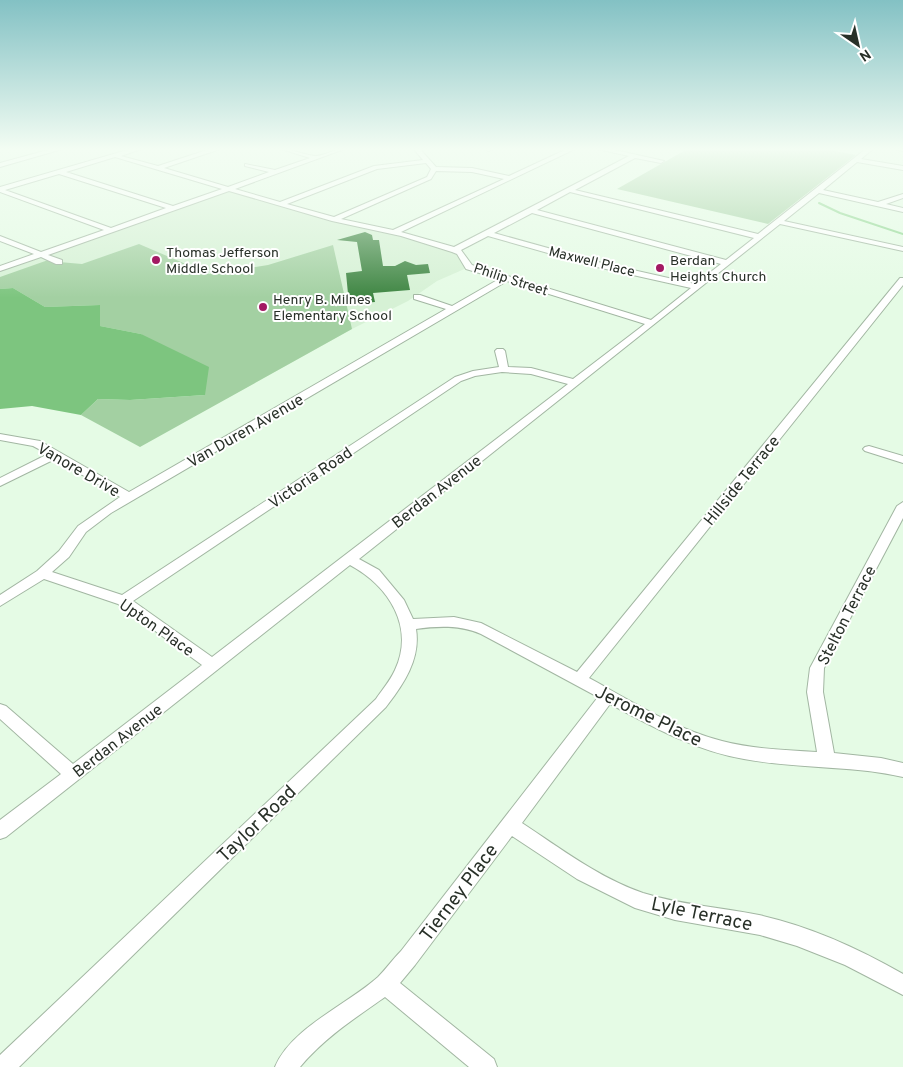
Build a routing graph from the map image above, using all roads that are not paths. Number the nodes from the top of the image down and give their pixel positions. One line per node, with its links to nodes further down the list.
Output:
1 (22, 198): 20 (street)
2 (141, 198): 15 (street)
3 (203, 198): 15 (street)
4 (259, 198): 13 (street, Philip Street)
5 (296, 198): 13 (street)
6 (386, 198): 18 (street)
7 (468, 198): 21 (street)
8 (553, 198): 16 (street)
9 (600, 198): 23 (street)
10 (811, 198): 19 (street, Berdan Avenue)
11 (851, 198): 14 (street)
12 (898, 198): 14 (street)
13 (280, 204): 18 (street, Philip Street)
14 (880, 204): 17 (street)
15 (173, 208): 20 (street)
16 (530, 210): 22 (street); 29 (street)
17 (903, 210)
18 (334, 220): 21 (street, Philip Street)
19 (779, 222): 23 (street, Berdan Avenue); 26 (street)
20 (111, 230): 27 (street)
21 (395, 232): 25 (street, Philip Street)
22 (487, 232): 25 (street); 33 (street, Maxwell Place)
23 (760, 237): 29 (street, Berdan Avenue)
24 (0, 238): 27 (street)
25 (455, 250): 31 (street, Philip Street)
26 (903, 250)
27 (42, 255): 28 (street); 30 (street)
28 (59, 262)
29 (728, 263): 33 (street, Berdan Avenue)
30 (0, 269)
31 (506, 278): 35 (street, Van Duren Avenue); 36 (street, Philip Street)
32 (903, 280): 53 (street, Hillside Terrace)
33 (697, 287): 36 (street, Berdan Avenue)
34 (417, 297): 35 (street)
35 (452, 309): 45 (street, Van Duren Avenue)
36 (652, 323): 39 (street, Berdan Avenue)
37 (500, 351): 38 (street)
38 (504, 369): 39 (street, Victoria Road); 50 (street, Victoria Road)
39 (575, 383): 47 (street, Berdan Avenue)
40 (0, 437): 42 (street, Vanore Drive)
41 (869, 448): 43 (street)
42 (57, 454): 44 (street); 45 (street, Vanore Drive)
43 (903, 460)
44 (0, 483)
45 (128, 497): 48 (street, Van Duren Avenue)
46 (903, 506): 56 (street, Stelton Terrace)
47 (349, 559): 51 (street, Taylor Road); 52 (street, Berdan Avenue)
48 (42, 574): 49 (street, Van Duren Avenue); 50 (street, Upton Place)
49 (0, 601)
50 (123, 601): 52 (street, Upton Place)
51 (408, 625): 53 (street, Jerome Place); 63 (street, Taylor Road)
52 (213, 665): 58 (street, Berdan Avenue)
53 (579, 680): 54 (street, Jerome Place)
54 (608, 696): 56 (street, Jerome Place); 59 (street, Tierney Place)
55 (0, 710): 58 (street)
56 (827, 760): 57 (street, Jerome Place)
57 (903, 770)
58 (73, 774): 60 (street, Berdan Avenue)
59 (510, 825): 61 (street, Tierney Place); 62 (street, Lyle Terrace)
60 (0, 831)
61 (385, 984): 64 (street, Tierney Place); 65 (street)
62 (903, 985)
63 (3, 1067)
64 (286, 1067)
65 (486, 1067)

